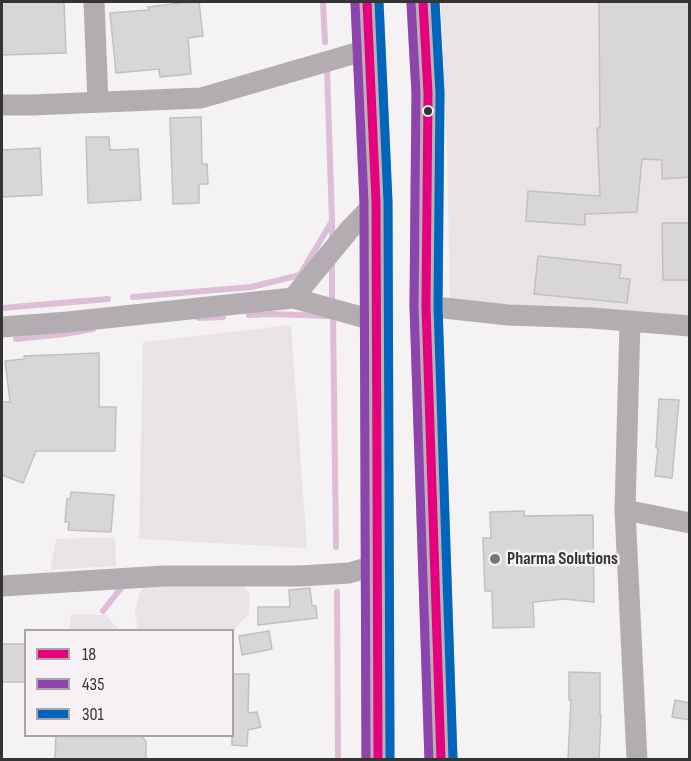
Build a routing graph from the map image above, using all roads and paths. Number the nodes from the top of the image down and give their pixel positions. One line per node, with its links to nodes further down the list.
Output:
1 (94, 2): 5 (street)
2 (367, 2): 4 (highway)
3 (423, 2): 9 (highway)
4 (370, 49): 5 (street); 7 (highway)
5 (98, 102): 6 (street)
6 (2, 105)
7 (376, 202): 8 (street); 10 (highway)
8 (293, 298): 10 (street); 13 (street)
9 (426, 306): 11 (street); 19 (highway)
10 (376, 321): 16 (highway)
11 (630, 321): 12 (street); 14 (street)
12 (690, 326)
13 (2, 327)
14 (625, 510): 15 (street); 20 (street)
15 (690, 523)
16 (377, 565): 17 (street); 18 (highway)
17 (2, 586)
18 (378, 759)
19 (441, 759)
20 (637, 759)

